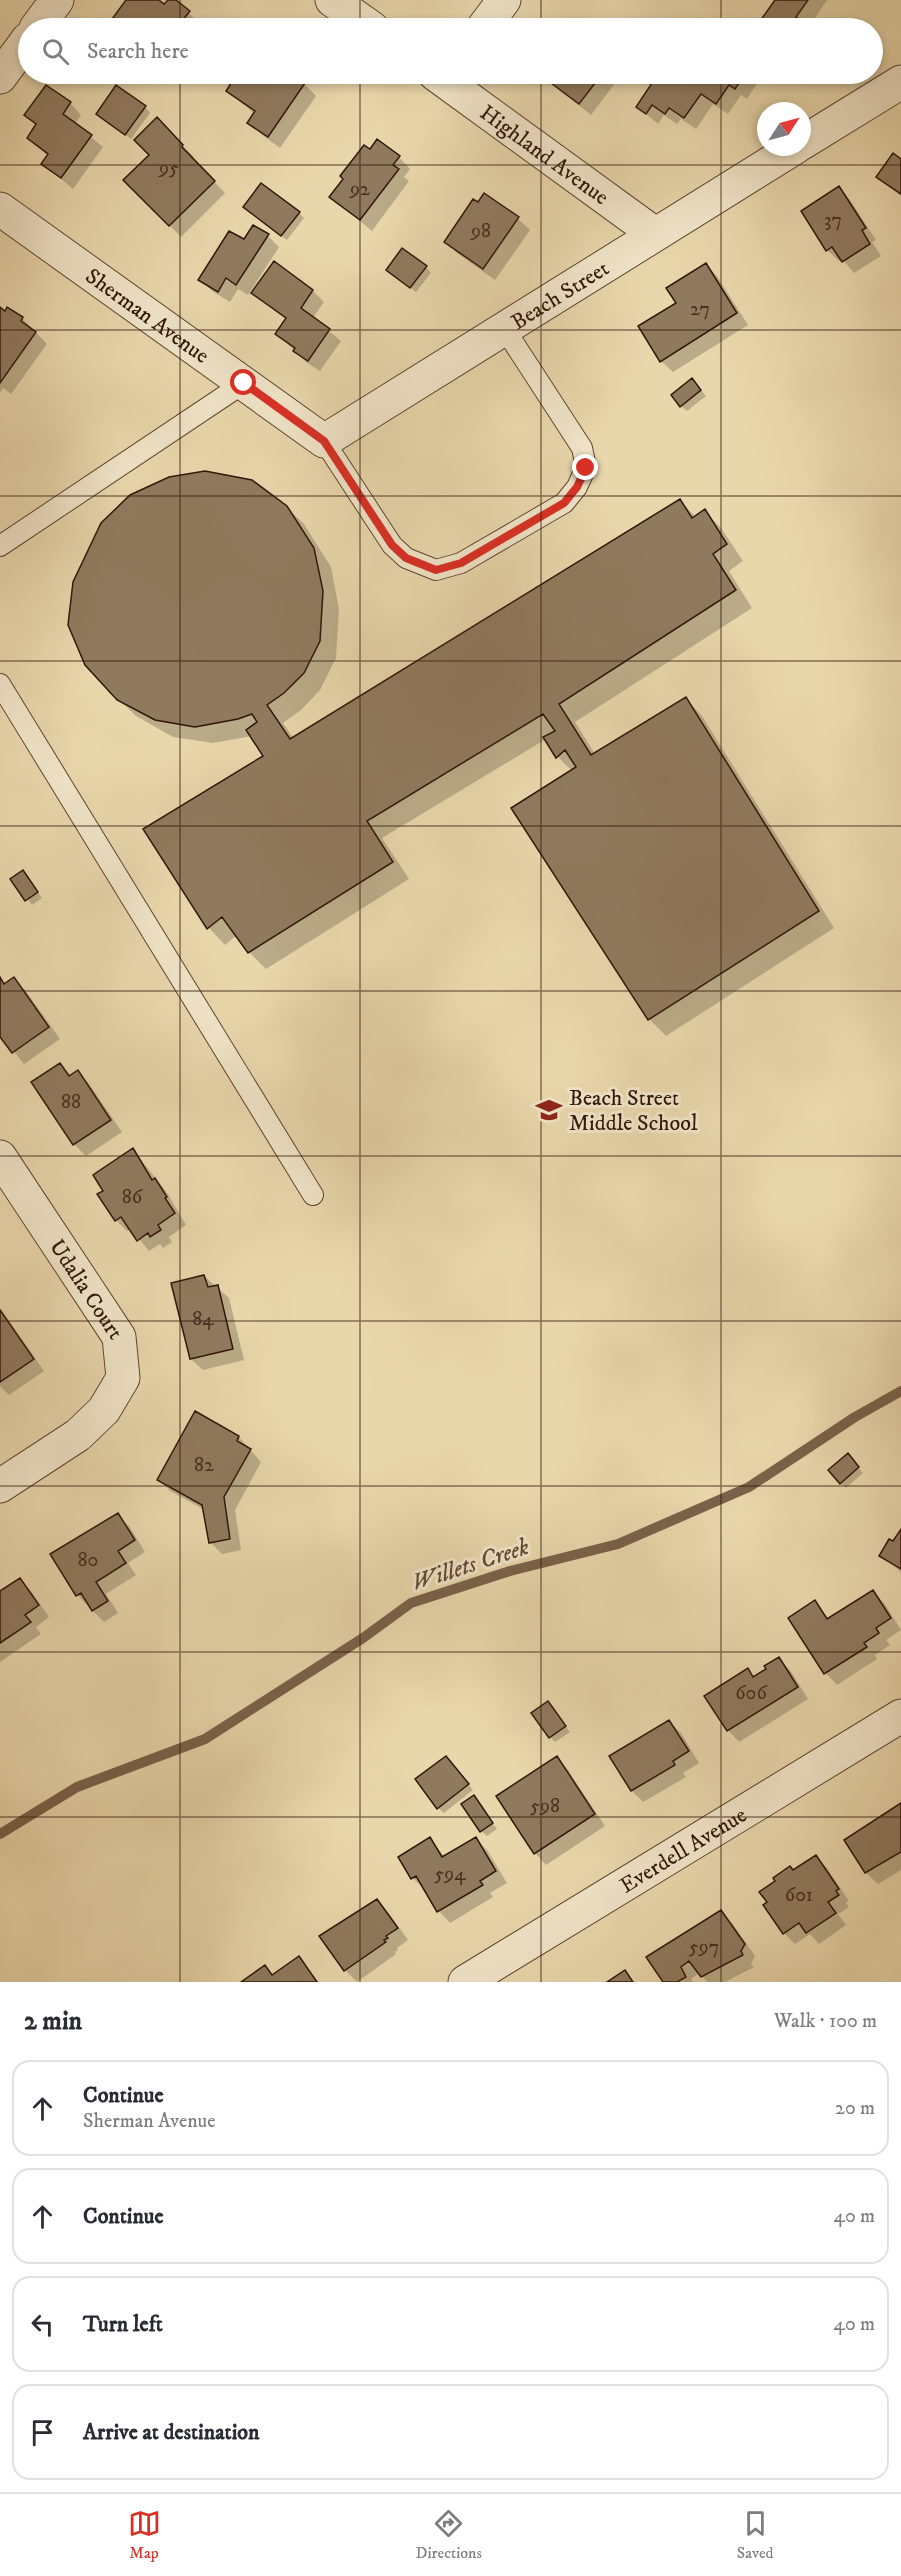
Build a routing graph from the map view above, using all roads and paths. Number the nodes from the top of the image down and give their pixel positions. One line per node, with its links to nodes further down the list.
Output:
1 (57, 0): 4 (street)
2 (332, 0): 5 (street)
3 (504, 0): 6 (street)
4 (44, 18)
5 (358, 18)
6 (490, 18)
7 (18, 53): 8 (street)
8 (0, 77)
9 (901, 82): 11 (street)
10 (455, 84): 14 (street, Highland Avenue)
11 (811, 137)
12 (781, 156): 14 (street, Beach Street)
13 (0, 209): 16 (street, Sherman Avenue)
14 (655, 234): 15 (street, Beach Street)
15 (504, 328): 17 (street, Beach Street); 17 (lane)
16 (244, 383): 17 (street, Sherman Avenue); 18 (lane)
17 (324, 441)
18 (0, 546)
19 (0, 684): 21 (lane)
20 (0, 1157): 22 (street, Udalia Court)
21 (313, 1195)
22 (0, 1486)
23 (901, 1716): 24 (street, Everdell Avenue)
24 (465, 1982)

